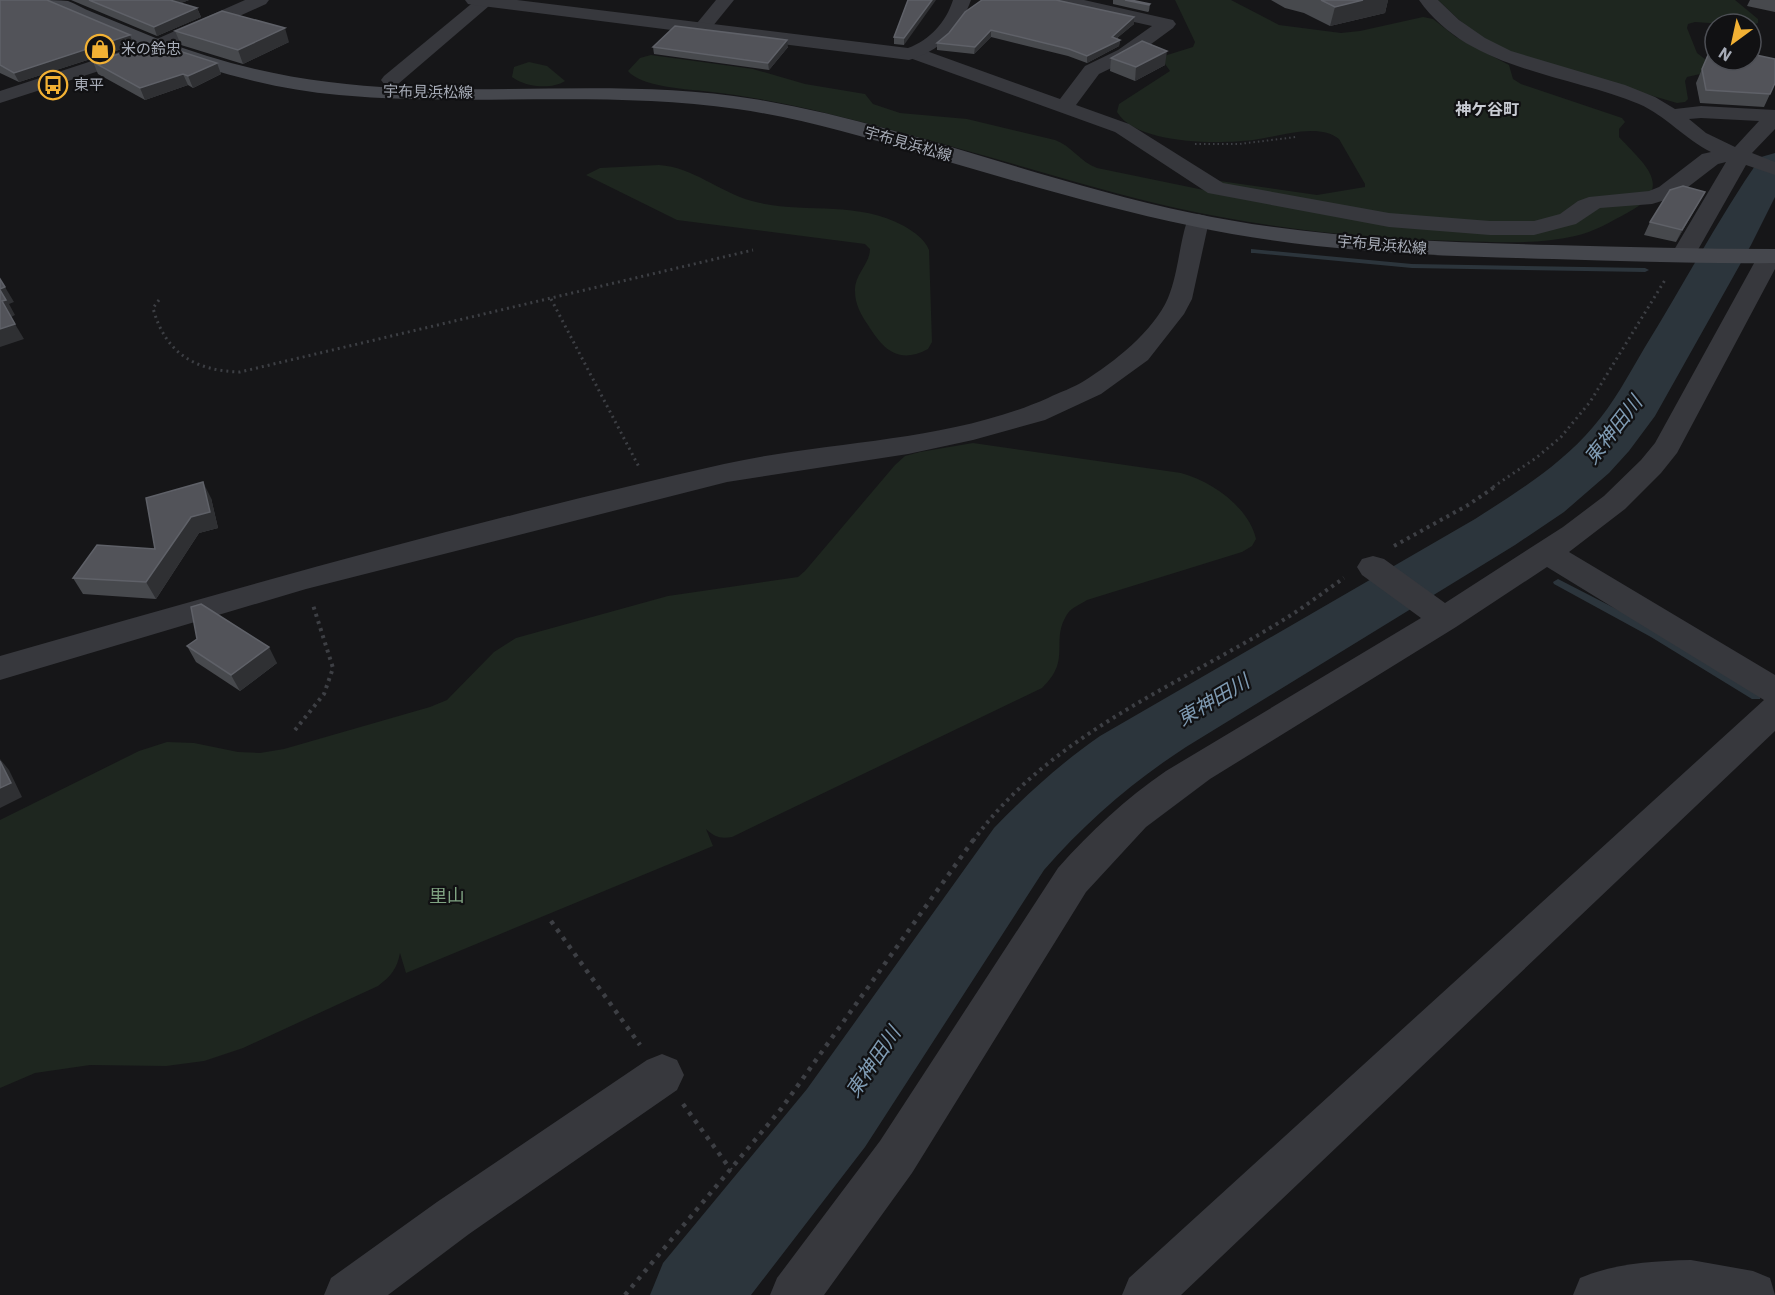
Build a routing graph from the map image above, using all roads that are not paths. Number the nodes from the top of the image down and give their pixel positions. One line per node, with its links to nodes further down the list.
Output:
1 (50, 0): 9 (main road, 宇布見浜松線)
2 (260, 0): 9 (street)
3 (483, 0): 8 (street); 11 (street)
4 (725, 0): 8 (street)
5 (962, 0): 10 (street)
6 (1060, 0): 13 (street)
7 (1428, 0): 14 (street)
8 (702, 28): 10 (street)
9 (157, 46): 12 (street); 18 (main road, 宇布見浜松線)
10 (914, 53): 13 (street)
11 (391, 80)
12 (0, 97)
13 (1065, 106): 16 (street)
14 (1673, 115): 15 (street); 16 (street)
15 (1775, 117): 16 (street)
16 (1744, 157): 17 (street); 19 (street)
17 (1775, 169)
18 (1198, 221): 19 (main road, 宇布見浜松線); 24 (street)
19 (1685, 255): 20 (main road, 宇布見浜松線)
20 (1768, 256): 21 (street)
21 (1547, 553): 23 (street); 25 (street)
22 (1370, 564): 23 (street)
23 (1442, 617): 29 (street)
24 (0, 668)
25 (1775, 691)
26 (1775, 710): 30 (street)
27 (662, 1075): 28 (street)
28 (348, 1295)
29 (794, 1295)
30 (1146, 1295)
31 (1597, 1295): 32 (street)
32 (1754, 1295)

